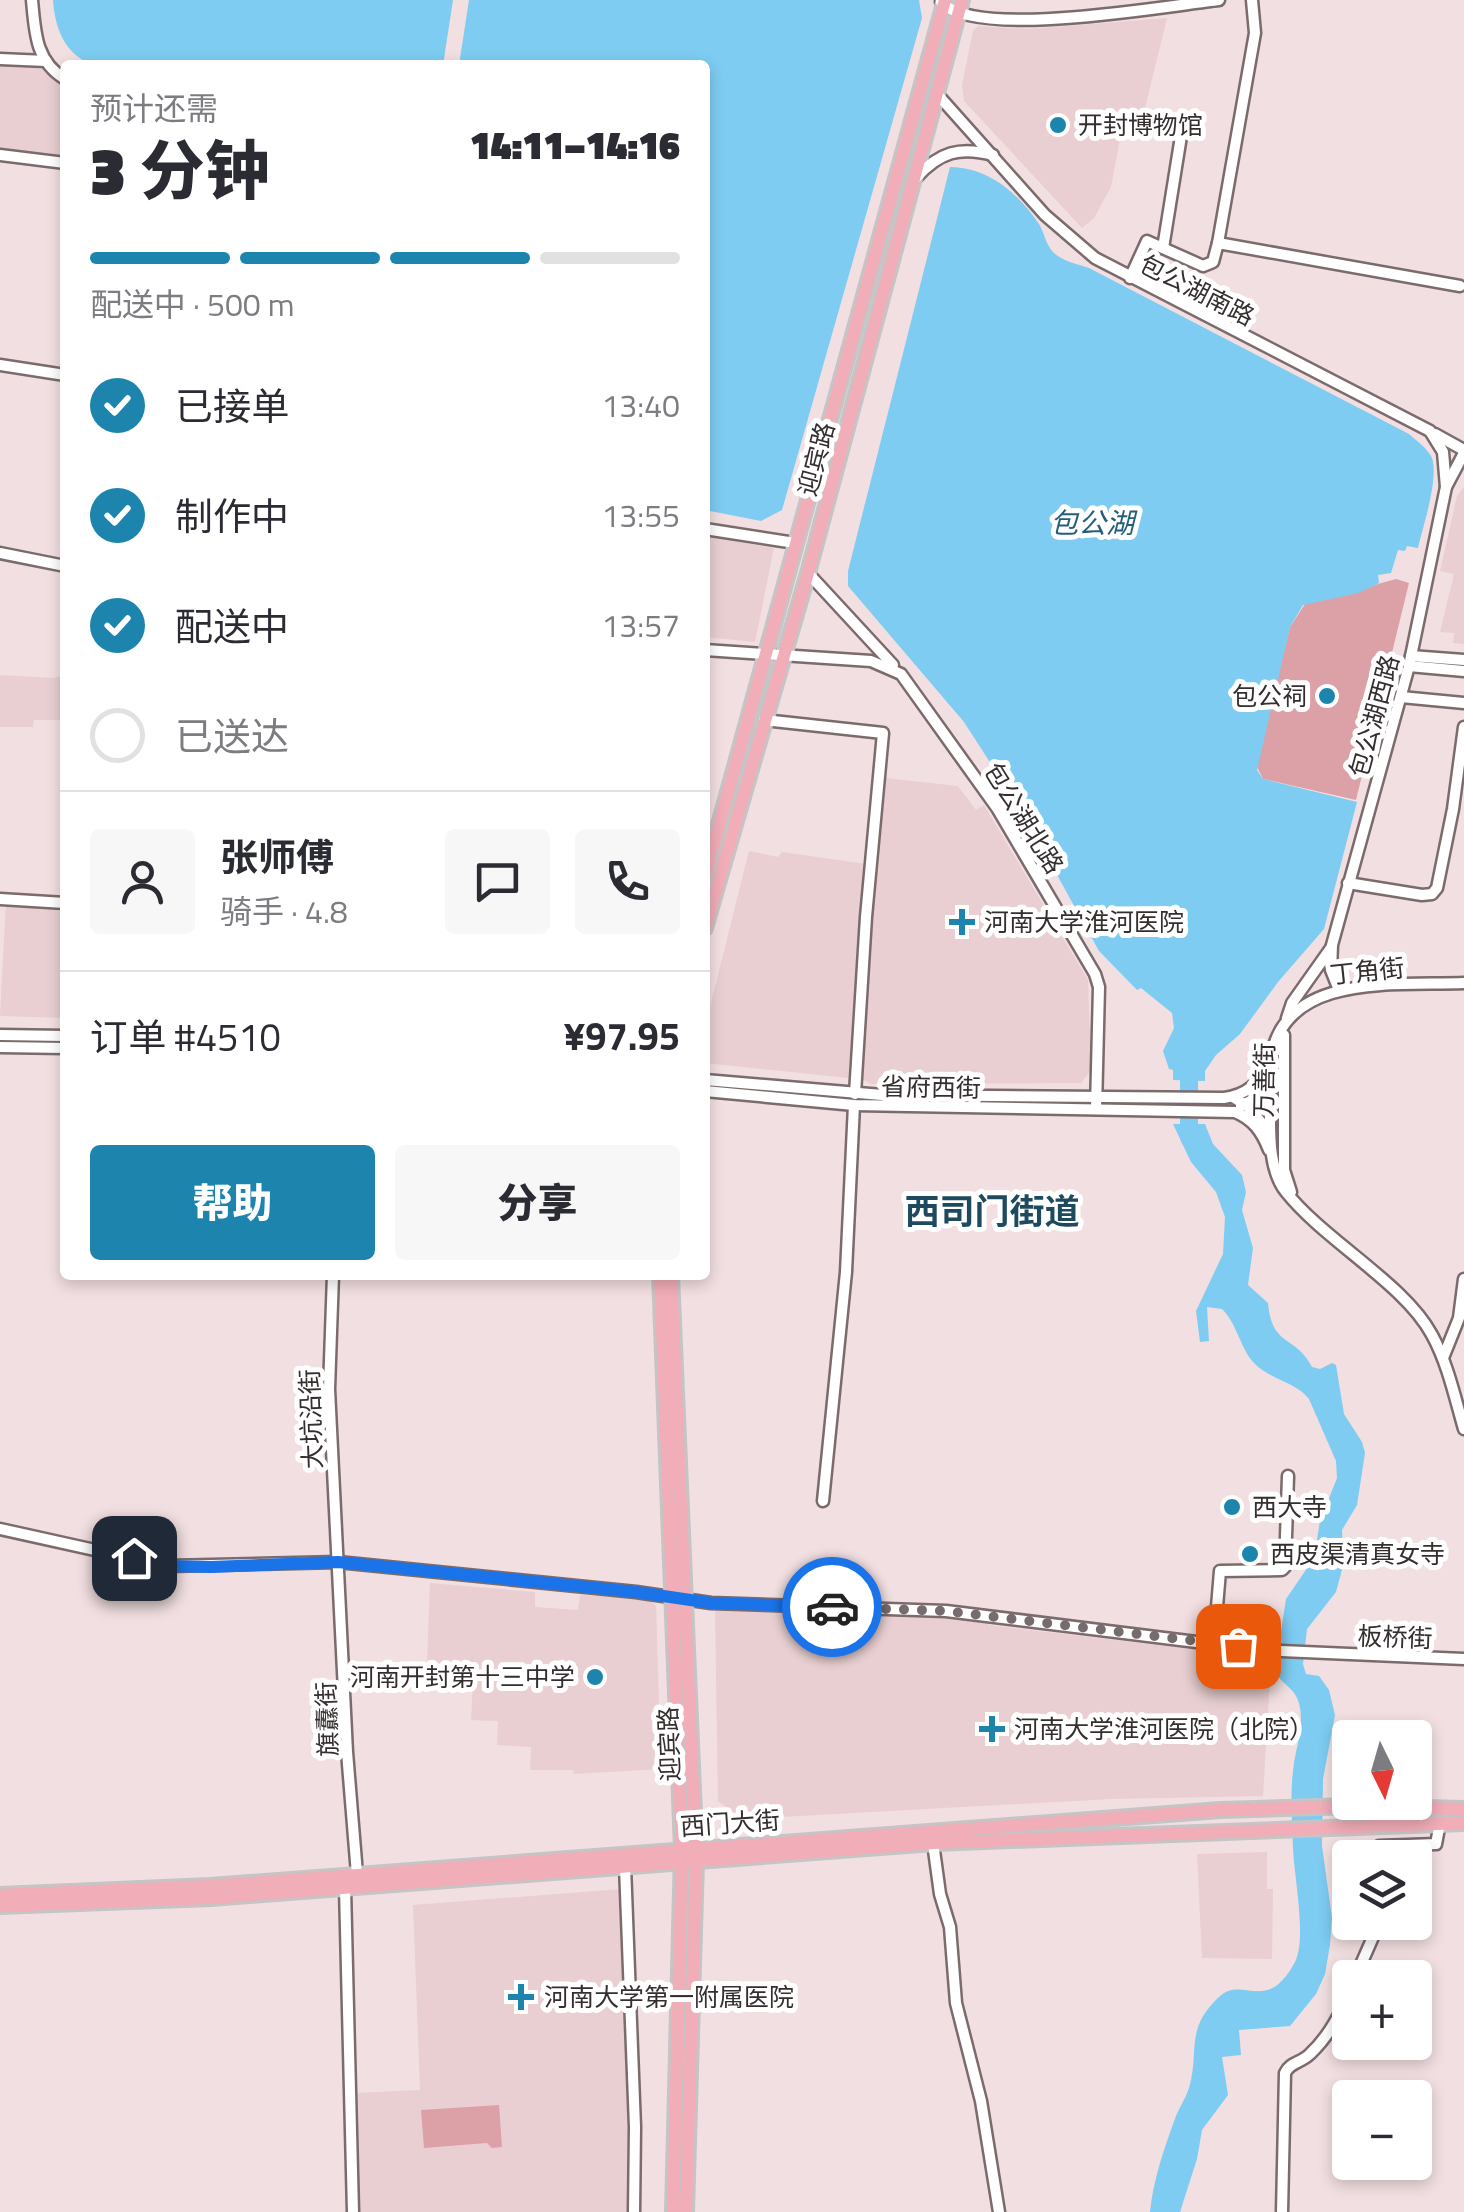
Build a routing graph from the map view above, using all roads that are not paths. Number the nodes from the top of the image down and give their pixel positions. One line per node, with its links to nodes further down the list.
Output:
1 (32, 0): 7 (street)
2 (1219, 0): 5 (street)
3 (1252, 0): 15 (street)
4 (943, 2): 5 (street); 25 (main road, 迎宾路)
5 (960, 7): 9 (main road, 迎宾路)
6 (0, 60): 7 (street)
7 (46, 61): 8 (street)
8 (60, 74)
9 (938, 95): 12 (street, 包公湖南路); 14 (main road, 迎宾路)
10 (1182, 130): 16 (street)
11 (0, 155): 13 (street)
12 (994, 155): 14 (street); 17 (street, 包公湖南路)
13 (60, 162)
14 (915, 179): 28 (main road, 迎宾路)
15 (1218, 244): 16 (street); 18 (street)
16 (1163, 248): 17 (street)
17 (1130, 278): 21 (street, 包公湖南路)
18 (1460, 286)
19 (0, 364): 20 (street)
20 (60, 374)
21 (1430, 431): 22 (street, 包公湖南路); 23 (street)
22 (1464, 452): 23 (street, 包公湖西路)
23 (1446, 487): 33 (street, 包公湖西路)
24 (710, 530): 25 (street)
25 (795, 543): 30 (main road, 迎宾路)
26 (0, 553): 27 (street)
27 (60, 565)
28 (808, 573): 31 (main road, 迎宾路); 35 (street, 包公湖北路)
29 (710, 650): 30 (street)
30 (768, 654): 31 (street); 40 (main road, 迎宾路)
31 (785, 656): 35 (street); 38 (main road, 迎宾路)
32 (1464, 660): 33 (street)
33 (1410, 661): 34 (street); 36 (street, 包公湖西路)
34 (1464, 670)
35 (901, 674): 59 (street, 包公湖北路)
36 (1402, 697): 37 (street); 41 (street, 包公湖西路)
37 (1464, 703)
38 (764, 720): 44 (main road, 迎宾路); 58 (street)
39 (1464, 727): 41 (street)
40 (710, 858)
41 (1348, 883): 45 (street, 包公湖西路)
42 (0, 899): 43 (street)
43 (60, 903)
44 (710, 910)
45 (1332, 946): 47 (street, 包公湖西路); 48 (street, 万善街)
46 (1464, 983): 47 (street, 丁角街)
47 (1339, 990): 48 (street, 丁角街)
48 (1286, 1024): 53 (street, 万善街)
49 (0, 1035): 50 (street)
50 (60, 1036)
51 (0, 1047): 52 (street)
52 (60, 1048)
53 (1276, 1054): 54 (street); 57 (street); 65 (street, 万善街)
54 (1270, 1079): 60 (street); 63 (street, 万善街)
55 (710, 1081): 58 (street, 省府西街)
56 (710, 1091): 58 (street, 省府西街)
57 (1228, 1098): 60 (street); 61 (street)
58 (854, 1100): 59 (street, 省府西街); 74 (street)
59 (1096, 1103): 61 (street, 省府西街)
60 (1245, 1104): 62 (street); 63 (street)
61 (1156, 1105): 62 (street)
62 (1226, 1112): 64 (street)
63 (1270, 1136): 64 (street, 万善街); 65 (street)
64 (1274, 1161): 66 (street, 万善街)
65 (1284, 1170): 66 (street, 万善街)
66 (1295, 1202): 71 (street, 万善街)
67 (1464, 1279): 71 (street)
68 (333, 1280): 76 (street, 大坑沿街)
69 (660, 1280): 77 (main road, 迎宾路)
70 (671, 1280): 77 (main road, 迎宾路)
71 (1442, 1358): 72 (street, 万善街)
72 (1464, 1429)
73 (1288, 1476): 78 (street)
74 (823, 1501)
75 (0, 1529): 76 (street, 板桥街)
76 (338, 1562): 77 (street, 板桥街); 87 (street, 旗纛街)
77 (680, 1599): 78 (street, 板桥街); 85 (main road, 迎宾路)
78 (1214, 1643): 79 (street, 板桥街)
79 (1464, 1659)
80 (1464, 1808): 85 (main road, 西门大街)
81 (1440, 1823): 82 (main road, 西门大街); 83 (main road, 西门大街); 84 (street)
82 (1464, 1823)
83 (933, 1843): 85 (main road, 西门大街); 96 (street)
84 (1432, 1844)
85 (688, 1855): 86 (main road, 西门大街); 87 (main road, 西门大街); 94 (main road, 迎宾路); 95 (main road, 迎宾路)
86 (626, 1866): 88 (main road, 西门大街); 93 (street)
87 (357, 1874): 89 (main road, 西门大街)
88 (344, 1888): 90 (main road, 西门大街); 92 (street)
89 (0, 1894)
90 (0, 1906)
91 (1332, 2030): 97 (street)
92 (353, 2212)
93 (634, 2212)
94 (673, 2212)
95 (686, 2212)
96 (998, 2212)
97 (1282, 2212)

